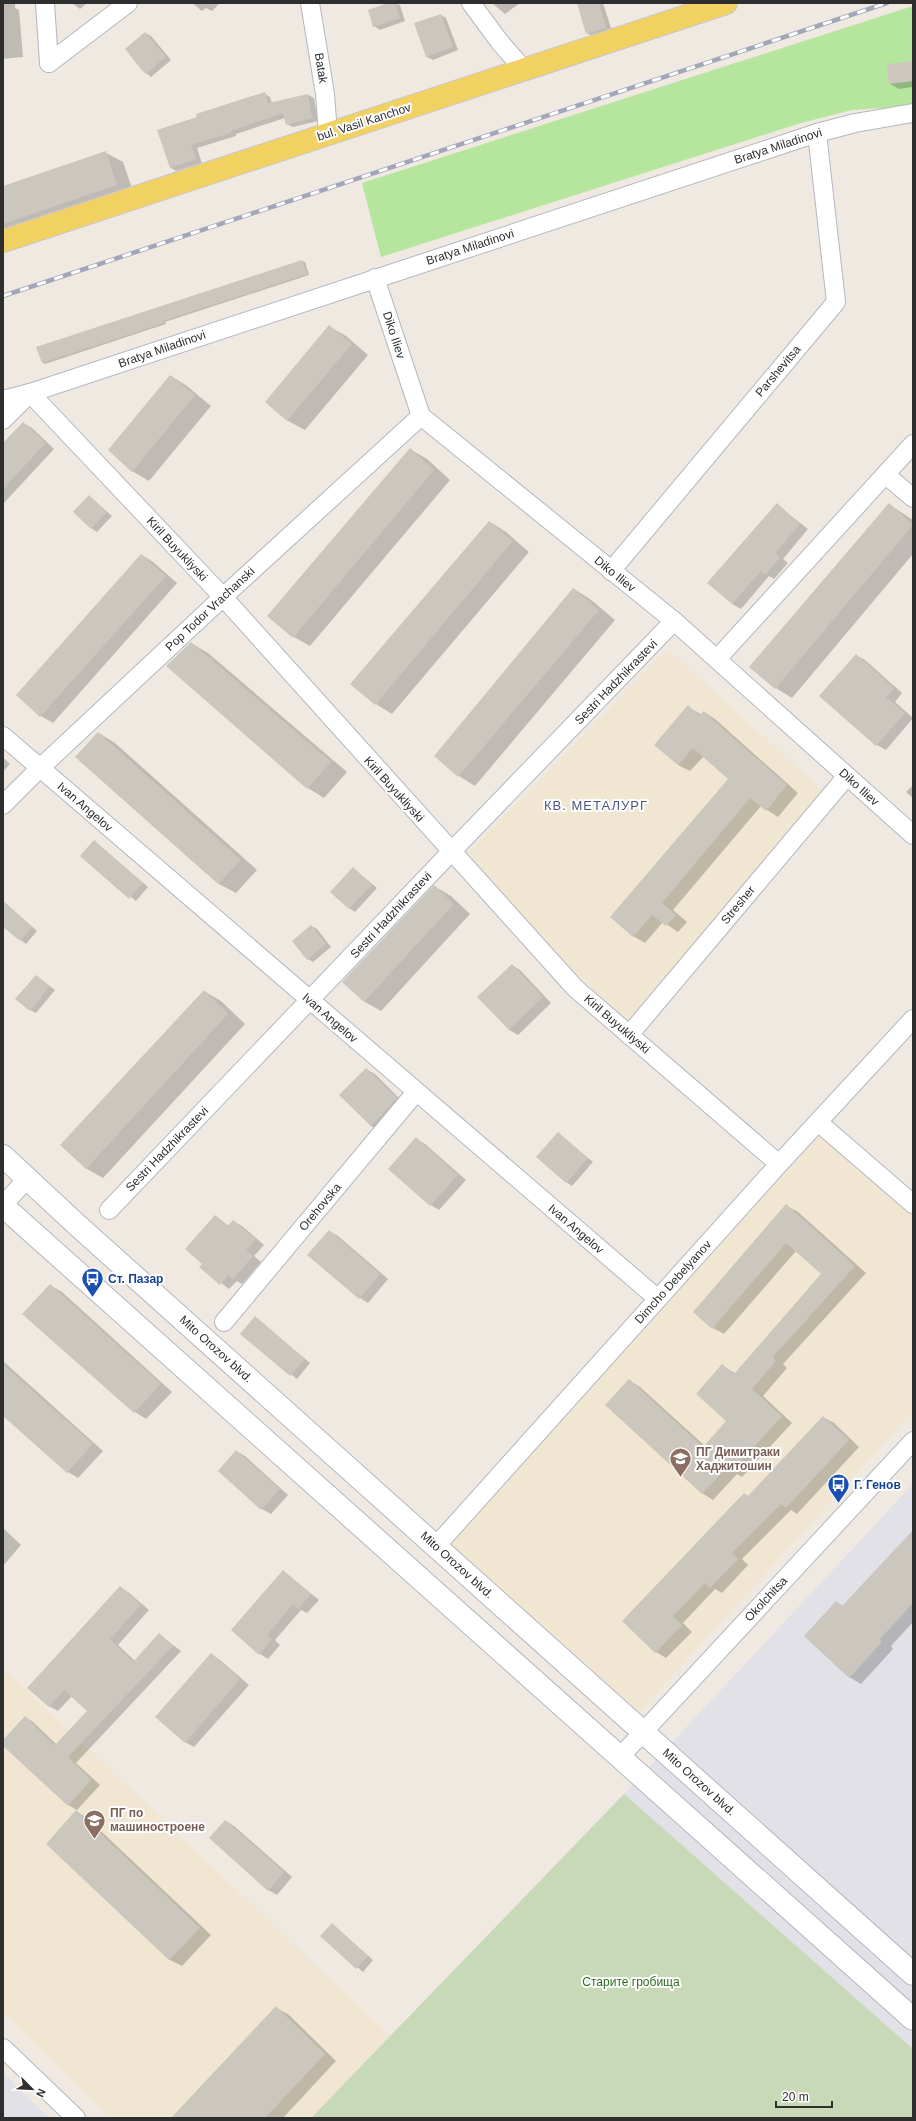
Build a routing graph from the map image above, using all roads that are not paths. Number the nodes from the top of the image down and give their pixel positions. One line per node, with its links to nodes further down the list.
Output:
1 (45, 3): 2 (street)
2 (128, 3)
3 (310, 3): 9 (street, Batak)
4 (471, 3): 6 (street)
5 (726, 3): 6 (main road, bul. Vasil Kanchov)
6 (524, 70): 9 (main road, bul. Vasil Kanchov)
7 (913, 113): 8 (street, Bratya Miladinovi)
8 (817, 133): 11 (street, Bratya Miladinovi); 19 (street, Parshevitsa)
9 (328, 134): 10 (main road, bul. Vasil Kanchov)
10 (3, 241)
11 (375, 278): 12 (street, Bratya Miladinovi); 14 (street, Diko Iliev)
12 (30, 394): 13 (street, Bratya Miladinovi); 15 (street, Bratya Miladinovi); 20 (street, Kiril Buyukliyski)
13 (3, 400)
14 (421, 416): 19 (street, Diko Iliev); 20 (street, Pop Todor Vrachanski)
15 (3, 420)
16 (913, 444): 17 (street)
17 (886, 475): 18 (street); 22 (street)
18 (913, 498)
19 (611, 571): 21 (street, Diko Iliev)
20 (222, 597): 24 (street, Pop Todor Vrachanski); 28 (street, Kiril Buyukliyski)
21 (674, 621): 22 (street, Diko Iliev); 28 (street, Sestri Hadzhikrastevi)
22 (717, 659): 25 (street, Diko Iliev)
23 (3, 736): 24 (street, Ivan Angelov)
24 (40, 768): 26 (street, Pop Todor Vrachanski); 29 (street, Ivan Angelov)
25 (847, 776): 27 (street, Diko Iliev); 31 (street, Stresher)
26 (3, 805)
27 (913, 835)
28 (451, 852): 29 (street, Sestri Hadzhikrastevi); 31 (street, Kiril Buyukliyski)
29 (310, 1001): 32 (street, Ivan Angelov); 39 (street, Sestri Hadzhikrastevi)
30 (913, 1019): 33 (street, Dimcho Debelyanov)
31 (629, 1035): 35 (street, Kiril Buyukliyski)
32 (416, 1092): 40 (street, Ivan Angelov); 41 (street, Orehovska)
33 (818, 1122): 35 (street, Dimcho Debelyanov); 37 (street)
34 (3, 1156): 36 (main road, Mito Orozov blvd.)
35 (779, 1164): 40 (street, Dimcho Debelyanov)
36 (27, 1179): 38 (street); 43 (main road, Mito Orozov blvd.)
37 (913, 1204)
38 (3, 1206): 45 (main road)
39 (109, 1210)
40 (658, 1299): 43 (street, Dimcho Debelyanov)
41 (224, 1322)
42 (913, 1441): 44 (street, Okolchitsa)
43 (436, 1546): 44 (main road, Mito Orozov blvd.)
44 (643, 1732): 45 (street, Okolchitsa); 46 (main road, Mito Orozov blvd.)
45 (620, 1757): 47 (main road)
46 (913, 1974)
47 (913, 2019)
48 (3, 2048): 49 (street)
49 (76, 2118)

